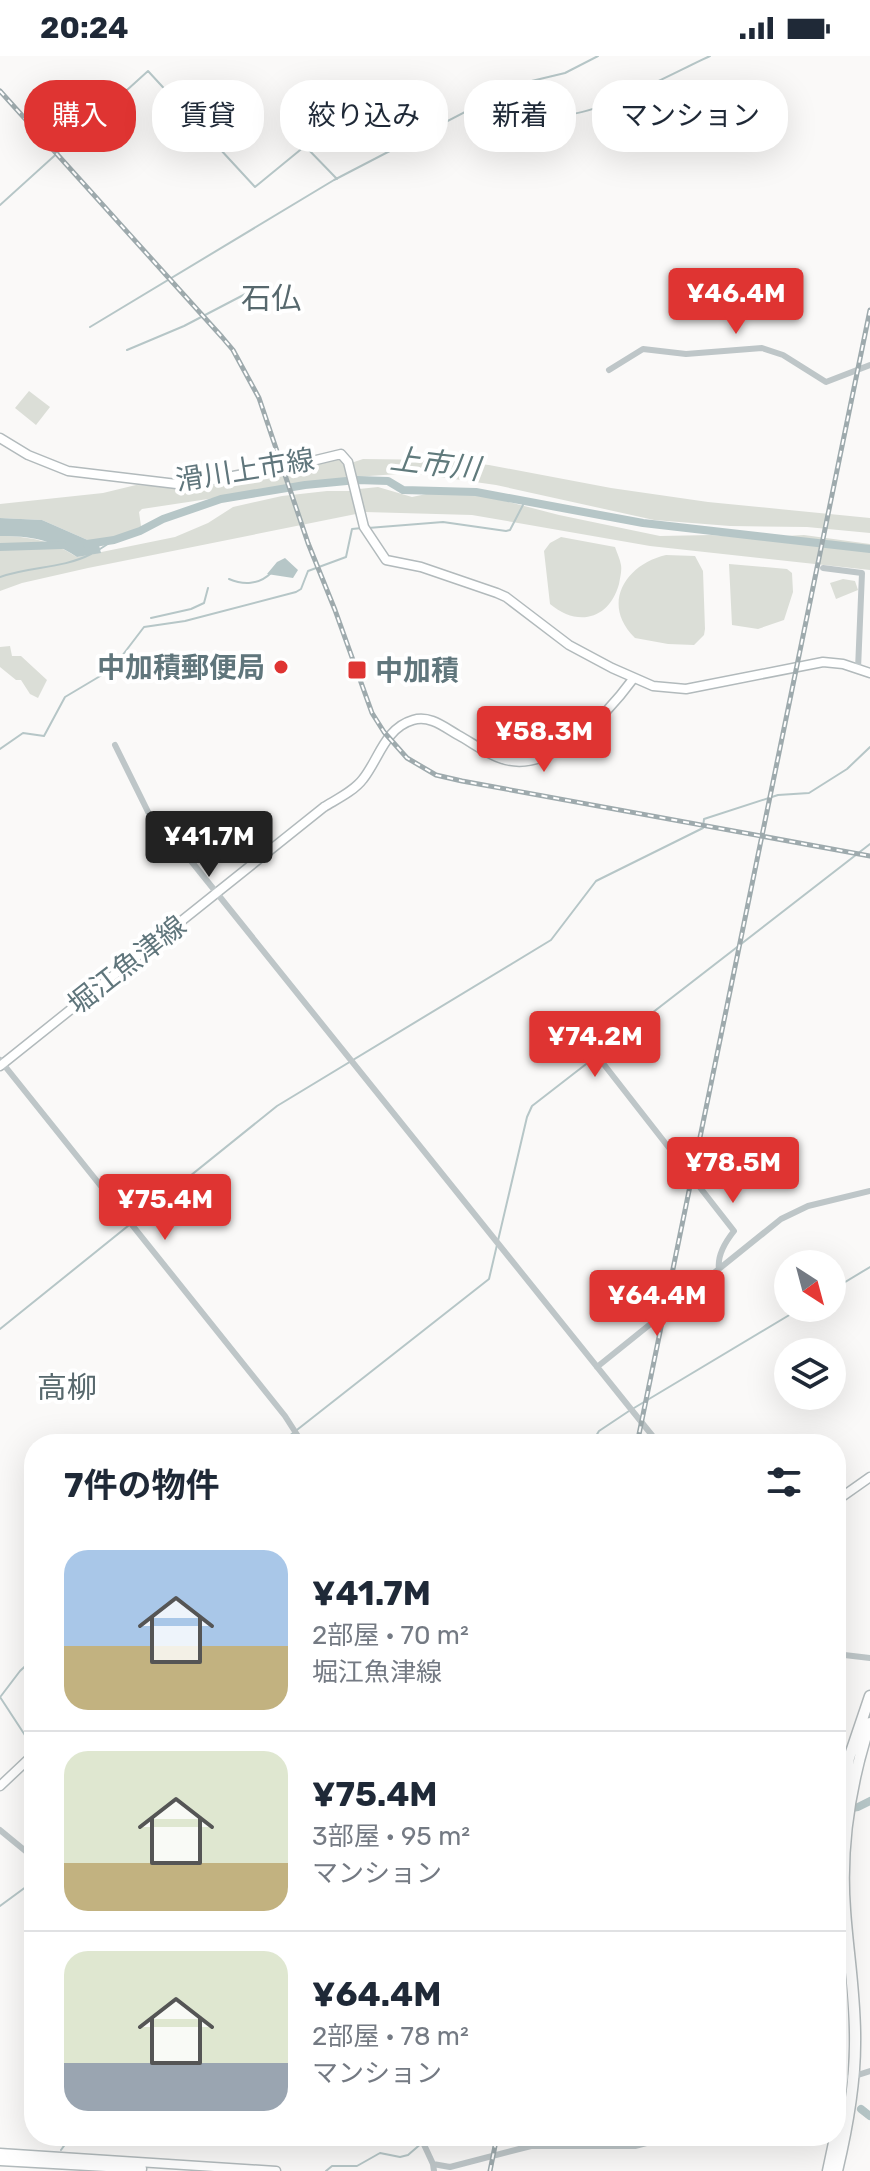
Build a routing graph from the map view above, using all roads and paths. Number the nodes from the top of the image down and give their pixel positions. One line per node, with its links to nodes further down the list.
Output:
1 (870, 365): 2 (street)
2 (609, 370)
3 (0, 438): 7 (main road, 滑川上市線)
4 (823, 568): 5 (street)
5 (858, 669): 6 (main road, 滑川上市線); 7 (main road, 滑川上市線)
6 (870, 673)
7 (633, 679): 9 (main road, 堀江魚津線)
8 (115, 745): 9 (street)
9 (218, 893): 11 (main road, 堀江魚津線); 14 (street)
10 (595, 1053): 13 (street)
11 (1, 1063): 15 (street)
12 (870, 1191): 13 (street)
13 (719, 1269): 14 (street)
14 (597, 1367): 16 (street)
15 (298, 1434)
16 (651, 1434)
17 (870, 1477): 18 (main road)
18 (846, 1494)
19 (846, 1655): 20 (street)
20 (870, 1658)
21 (870, 1696): 24 (highway)
22 (870, 1723): 26 (highway)
23 (24, 1763): 25 (main road)
24 (846, 1775)
25 (0, 1786)
26 (846, 1827)
27 (0, 1830): 28 (street)
28 (24, 1850)
29 (846, 1927): 30 (highway)
30 (846, 2068)
31 (870, 2071): 32 (street)
32 (846, 2078)
33 (424, 2146): 40 (street)
34 (531, 2146): 35 (street); 40 (street)
35 (635, 2146)
36 (834, 2146): 43 (highway)
37 (839, 2146): 44 (highway)
38 (0, 2153): 42 (main road)
39 (0, 2161): 41 (main road)
40 (433, 2168)
41 (178, 2171)
42 (276, 2171)
43 (828, 2171)
44 (837, 2171)

